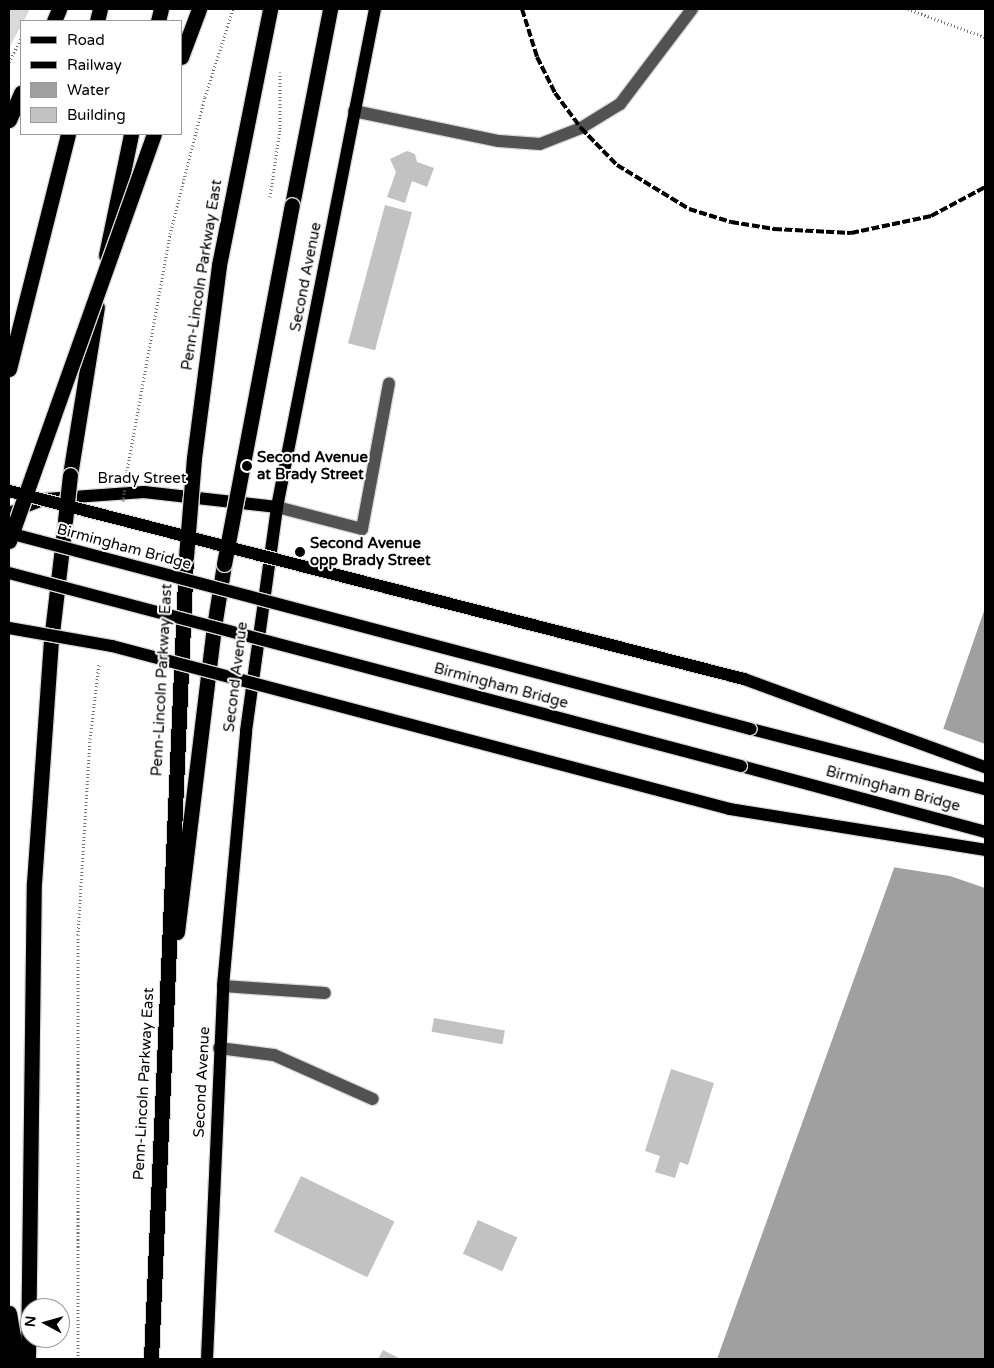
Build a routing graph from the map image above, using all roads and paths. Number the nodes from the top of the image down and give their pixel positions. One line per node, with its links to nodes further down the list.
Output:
1 (199, 9): 10 (highway)
2 (233, 9): 21 (path, bridge)
3 (270, 9): 36 (highway, Penn-Lincoln Parkway East, bridge)
4 (330, 9): 36 (highway, bridge)
5 (375, 9): 13 (main road, Second Avenue)
6 (692, 9): 13 (lane)
7 (908, 9): 8 (path)
8 (985, 37)
9 (20, 40): 11 (path)
10 (182, 54)
11 (9, 62)
12 (20, 95): 14 (highway)
13 (354, 111): 22 (main road, Second Avenue)
14 (9, 120)
15 (68, 135): 18 (highway)
16 (131, 135): 40 (highway, bridge)
17 (154, 135): 25 (highway, bridge)
18 (9, 369)
19 (389, 383): 22 (lane)
20 (9, 491): 29 (main road, bridge)
21 (122, 506)
22 (277, 507): 23 (main road, Brady Street); 33 (main road, Second Avenue)
23 (9, 513)
24 (9, 533): 30 (main road, Birmingham Bridge, bridge)
25 (9, 542)
26 (9, 573): 31 (main road, Birmingham Bridge, bridge)
27 (9, 628): 32 (main road, bridge)
28 (100, 656): 41 (path)
29 (985, 767)
30 (985, 789)
31 (985, 832)
32 (985, 850)
33 (222, 986): 34 (lane); 35 (main road, Second Avenue)
34 (325, 994)
35 (219, 1048): 37 (lane); 43 (main road, Second Avenue)
36 (164, 1053): 42 (highway, Penn-Lincoln Parkway East)
37 (373, 1099)
38 (9, 1313): 39 (highway)
39 (17, 1359)
40 (28, 1359)
41 (78, 1359)
42 (151, 1359)
43 (207, 1359)

